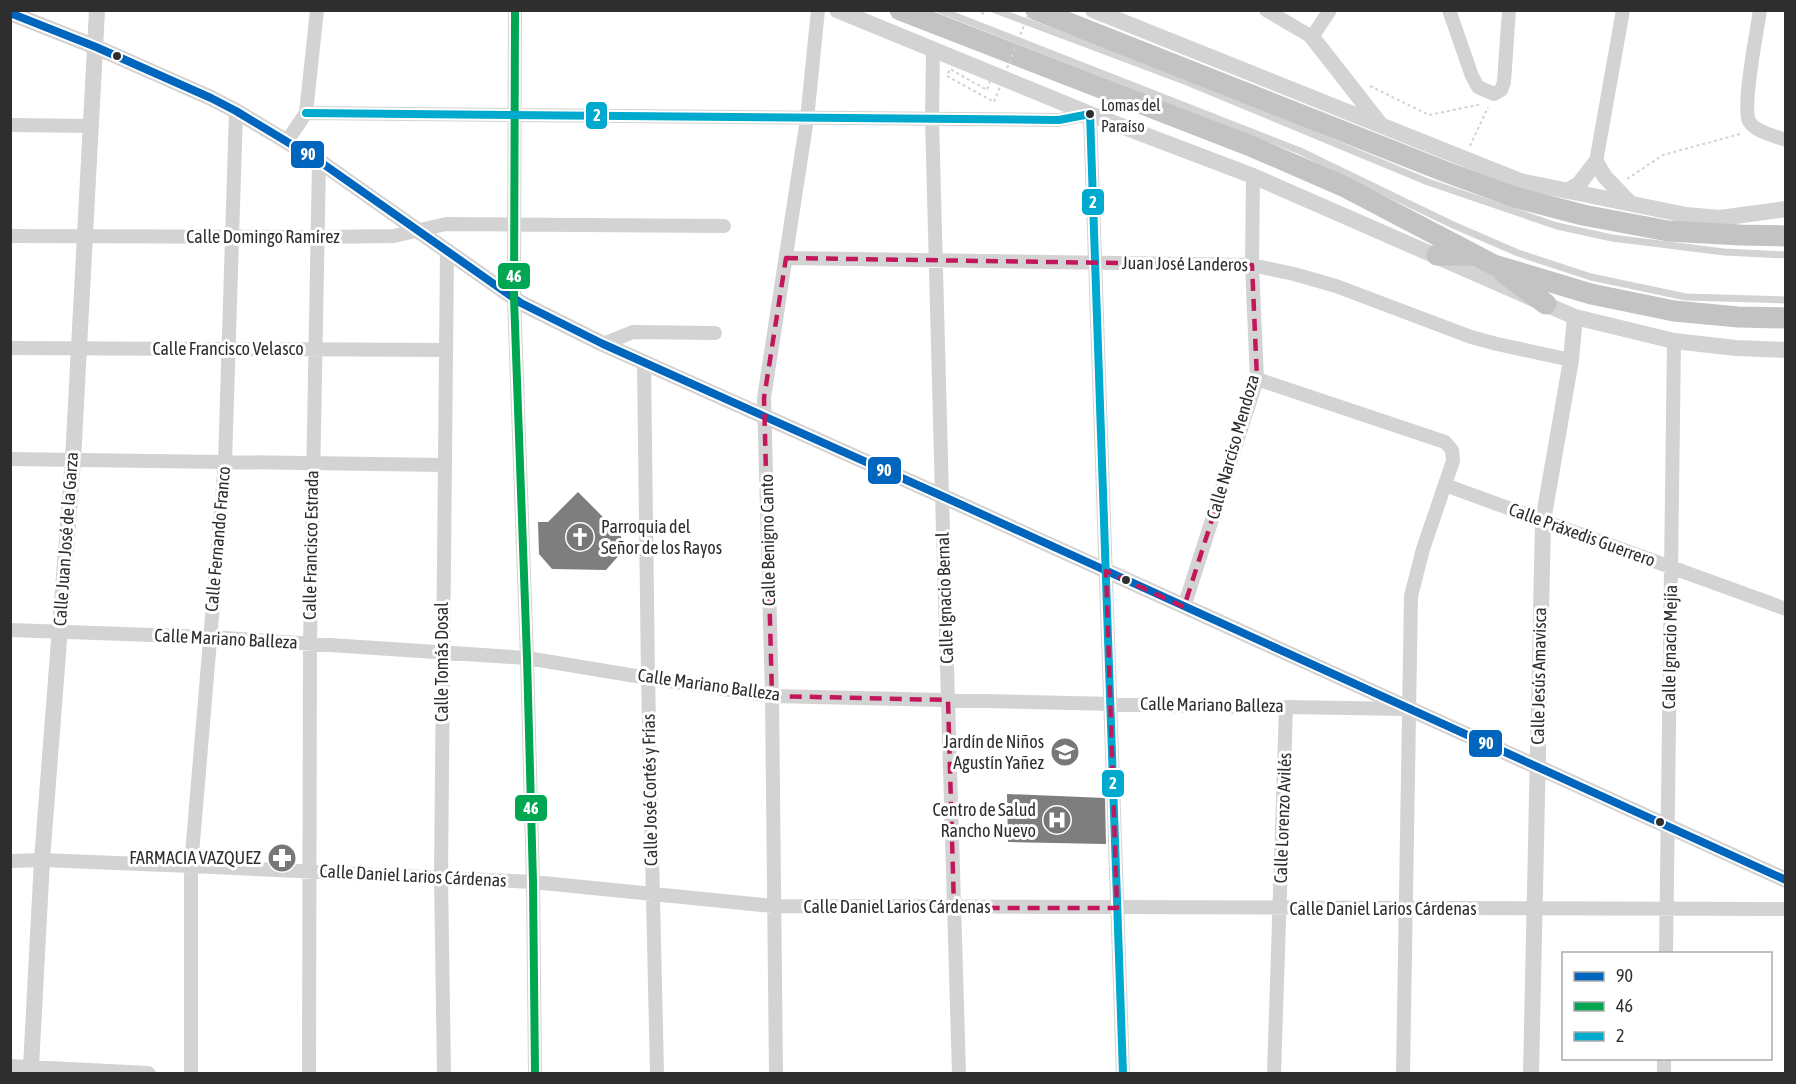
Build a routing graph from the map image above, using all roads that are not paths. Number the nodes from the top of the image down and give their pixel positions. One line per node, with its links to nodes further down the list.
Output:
1 (97, 10): 19 (street, Calle Juan José de la Garza)
2 (317, 10): 22 (street)
3 (515, 10): 24 (street)
4 (818, 10): 25 (street, Calle Benigno Canto)
5 (837, 10): 20 (street)
6 (900, 10): 48 (highway)
7 (940, 10): 56 (lane)
8 (995, 10): 49 (lane)
9 (1036, 10): 42 (highway)
10 (1093, 10): 28 (street)
11 (1266, 10): 18 (street)
12 (1330, 10): 18 (street)
13 (1449, 10): 14 (street)
14 (1509, 10)
15 (1623, 10): 33 (street)
16 (1760, 10): 30 (street)
17 (10, 13): 19 (street)
18 (1312, 37): 28 (street)
19 (96, 47): 21 (street); 29 (street, Calle Juan José de la Garza)
20 (933, 51): 23 (street); 26 (street, Calle Ignacio Bernal)
21 (236, 111): 31 (street); 45 (street, Calle Fernando Franco)
22 (306, 113): 24 (street); 31 (street)
23 (1090, 114): 26 (street); 34 (street); 52 (street)
24 (513, 115): 25 (street); 38 (street)
25 (807, 118): 26 (street); 50 (street, Calle Benigno Canto)
26 (932, 119): 51 (street, Calle Ignacio Bernal)
27 (10, 125): 29 (street)
28 (1380, 125): 35 (street)
29 (91, 126): 43 (street, Calle Juan José de la Garza)
30 (1785, 140)
31 (287, 141): 32 (street)
32 (319, 161): 40 (street); 44 (street, Calle Francisco Estrada)
33 (1596, 162): 35 (street); 36 (street)
34 (1253, 176): 47 (street); 53 (street, Calle Narciso Mendoza)
35 (1567, 191): 36 (street)
36 (1629, 202): 37 (street)
37 (1785, 209)
38 (514, 225): 39 (street, Calle Domingo Ramírez); 40 (street, Calle Domingo Ramírez); 55 (street)
39 (724, 226)
40 (418, 231): 44 (street, Calle Domingo Ramírez); 46 (street)
41 (10, 236): 43 (street, Calle Domingo Ramírez)
42 (1785, 236)
43 (84, 237): 45 (street, Calle Domingo Ramírez); 64 (street, Calle Juan José de la Garza)
44 (318, 237): 45 (street, Calle Domingo Ramírez); 66 (street, Calle Francisco Estrada)
45 (231, 238): 65 (street, Calle Fernando Franco)
46 (447, 251): 55 (street); 67 (street, Calle Tomás Dosal)
47 (1437, 255): 48 (highway); 57 (street)
48 (1475, 255): 54 (highway)
49 (1785, 255)
50 (786, 258): 51 (street, Juan José Landeros); 72 (street, Calle Benigno Canto)
51 (936, 260): 52 (street, Juan José Landeros); 79 (street, Calle Ignacio Bernal)
52 (1095, 263): 53 (street, Juan José Landeros); 82 (street)
53 (1252, 265): 69 (street, Juan José Landeros); 71 (street, Calle Narciso Mendoza)
54 (1494, 265): 57 (highway); 59 (highway)
55 (514, 298): 62 (street); 90 (street)
56 (1785, 300)
57 (1546, 304): 58 (street)
58 (1575, 317): 61 (street); 69 (street, Calle Jesús Amavisca)
59 (1785, 318)
60 (715, 333): 62 (street)
61 (1674, 341): 68 (street); 81 (street, Calle Ignacio Mejía)
62 (603, 344): 70 (street)
63 (10, 348): 64 (street, Calle Francisco Velasco)
64 (79, 348): 65 (street, Calle Francisco Velasco); 74 (street, Calle Juan José de la Garza)
65 (230, 350): 66 (street, Calle Francisco Velasco); 75 (street, Calle Fernando Franco)
66 (316, 350): 67 (street, Calle Francisco Velasco); 76 (street, Calle Francisco Estrada)
67 (446, 350): 77 (street, Calle Tomás Dosal)
68 (1785, 350)
69 (1571, 360): 80 (street, Calle Jesús Amavisca)
70 (644, 363): 72 (street); 91 (street, Calle José Cortés y Frías)
71 (1257, 378): 78 (street); 83 (street, Calle Narciso Mendoza)
72 (765, 416): 79 (street); 92 (street, Calle Benigno Canto)
73 (10, 459): 74 (street)
74 (73, 460): 75 (street); 86 (street, Calle Juan José de la Garza)
75 (225, 462): 76 (street); 87 (street, Calle Fernando Franco)
76 (312, 463): 77 (street); 88 (street, Calle Francisco Estrada)
77 (444, 465): 89 (street, Calle Tomás Dosal)
78 (1445, 485): 80 (street, Calle Práxedis Guerrero); 97 (street)
79 (942, 496): 82 (street); 93 (street, Calle Ignacio Bernal)
80 (1543, 520): 81 (street, Calle Práxedis Guerrero); 98 (street, Calle Jesús Amavisca)
81 (1671, 567): 84 (street, Calle Práxedis Guerrero); 99 (street, Calle Ignacio Mejía)
82 (1106, 572): 83 (street); 94 (street)
83 (1184, 607): 97 (street)
84 (1785, 609)
85 (10, 630): 86 (street, Calle Mariano Balleza)
86 (59, 631): 87 (street, Calle Mariano Balleza); 100 (street, Calle Juan José de la Garza)
87 (210, 637): 88 (street, Calle Mariano Balleza); 102 (street, Calle Fernando Franco)
88 (310, 644): 89 (street, Calle Mariano Balleza); 103 (street, Calle Francisco Estrada)
89 (442, 651): 90 (street, Calle Mariano Balleza); 104 (street, Calle Tomás Dosal)
90 (527, 658): 91 (street, Calle Mariano Balleza); 106 (street)
91 (648, 678): 92 (street, Calle Mariano Balleza); 107 (street, Calle José Cortés y Frías)
92 (771, 696): 93 (street, Calle Mariano Balleza); 108 (street, Calle Benigno Canto)
93 (948, 700): 94 (street, Calle Mariano Balleza); 109 (street, Calle Ignacio Bernal)
94 (1110, 703): 95 (street, Calle Mariano Balleza); 110 (street)
95 (1242, 706)
96 (1287, 707): 97 (street, Calle Mariano Balleza); 111 (street, Calle Lorenzo Avilés)
97 (1409, 709): 98 (street); 112 (street)
98 (1538, 768): 99 (street); 113 (street, Calle Jesús Amavisca)
99 (1668, 826): 105 (street); 114 (street, Calle Ignacio Mejía)
100 (42, 860): 101 (street, Calle Daniel Larios Cárdenas); 102 (street, Calle Daniel Larios Cárdenas); 118 (street, Calle Juan José de la Garza)
101 (10, 861)
102 (191, 866): 103 (street, Calle Daniel Larios Cárdenas); 120 (street, Calle Fernando Franco)
103 (309, 871): 104 (street, Calle Daniel Larios Cárdenas); 121 (street, Calle Francisco Estrada)
104 (441, 876): 106 (street, Calle Daniel Larios Cárdenas); 122 (street, Calle Tomás Dosal)
105 (1785, 880)
106 (533, 882): 107 (street, Calle Daniel Larios Cárdenas); 123 (street)
107 (652, 894): 108 (street, Calle Daniel Larios Cárdenas); 124 (street, Calle José Cortés y Frías)
108 (773, 906): 109 (street, Calle Daniel Larios Cárdenas); 125 (street, Calle Benigno Canto)
109 (954, 908): 110 (street, Calle Daniel Larios Cárdenas); 126 (street, Calle Ignacio Bernal)
110 (1117, 908): 111 (street, Calle Daniel Larios Cárdenas); 127 (street)
111 (1280, 908): 112 (street, Calle Daniel Larios Cárdenas); 128 (street, Calle Lorenzo Avilés)
112 (1406, 909): 113 (street, Calle Daniel Larios Cárdenas); 129 (street)
113 (1535, 909): 114 (street, Calle Daniel Larios Cárdenas); 130 (street, Calle Jesús Amavisca)
114 (1666, 909): 115 (street, Calle Daniel Larios Cárdenas); 116 (street, Calle Ignacio Mejía)
115 (1785, 909)
116 (1666, 952)
117 (10, 1067): 118 (street)
118 (31, 1067): 119 (street)
119 (148, 1074)
120 (191, 1074)
121 (309, 1074)
122 (444, 1074)
123 (535, 1074)
124 (657, 1074)
125 (776, 1074)
126 (959, 1074)
127 (1123, 1074)
128 (1274, 1074)
129 (1403, 1074)
130 (1531, 1074)

